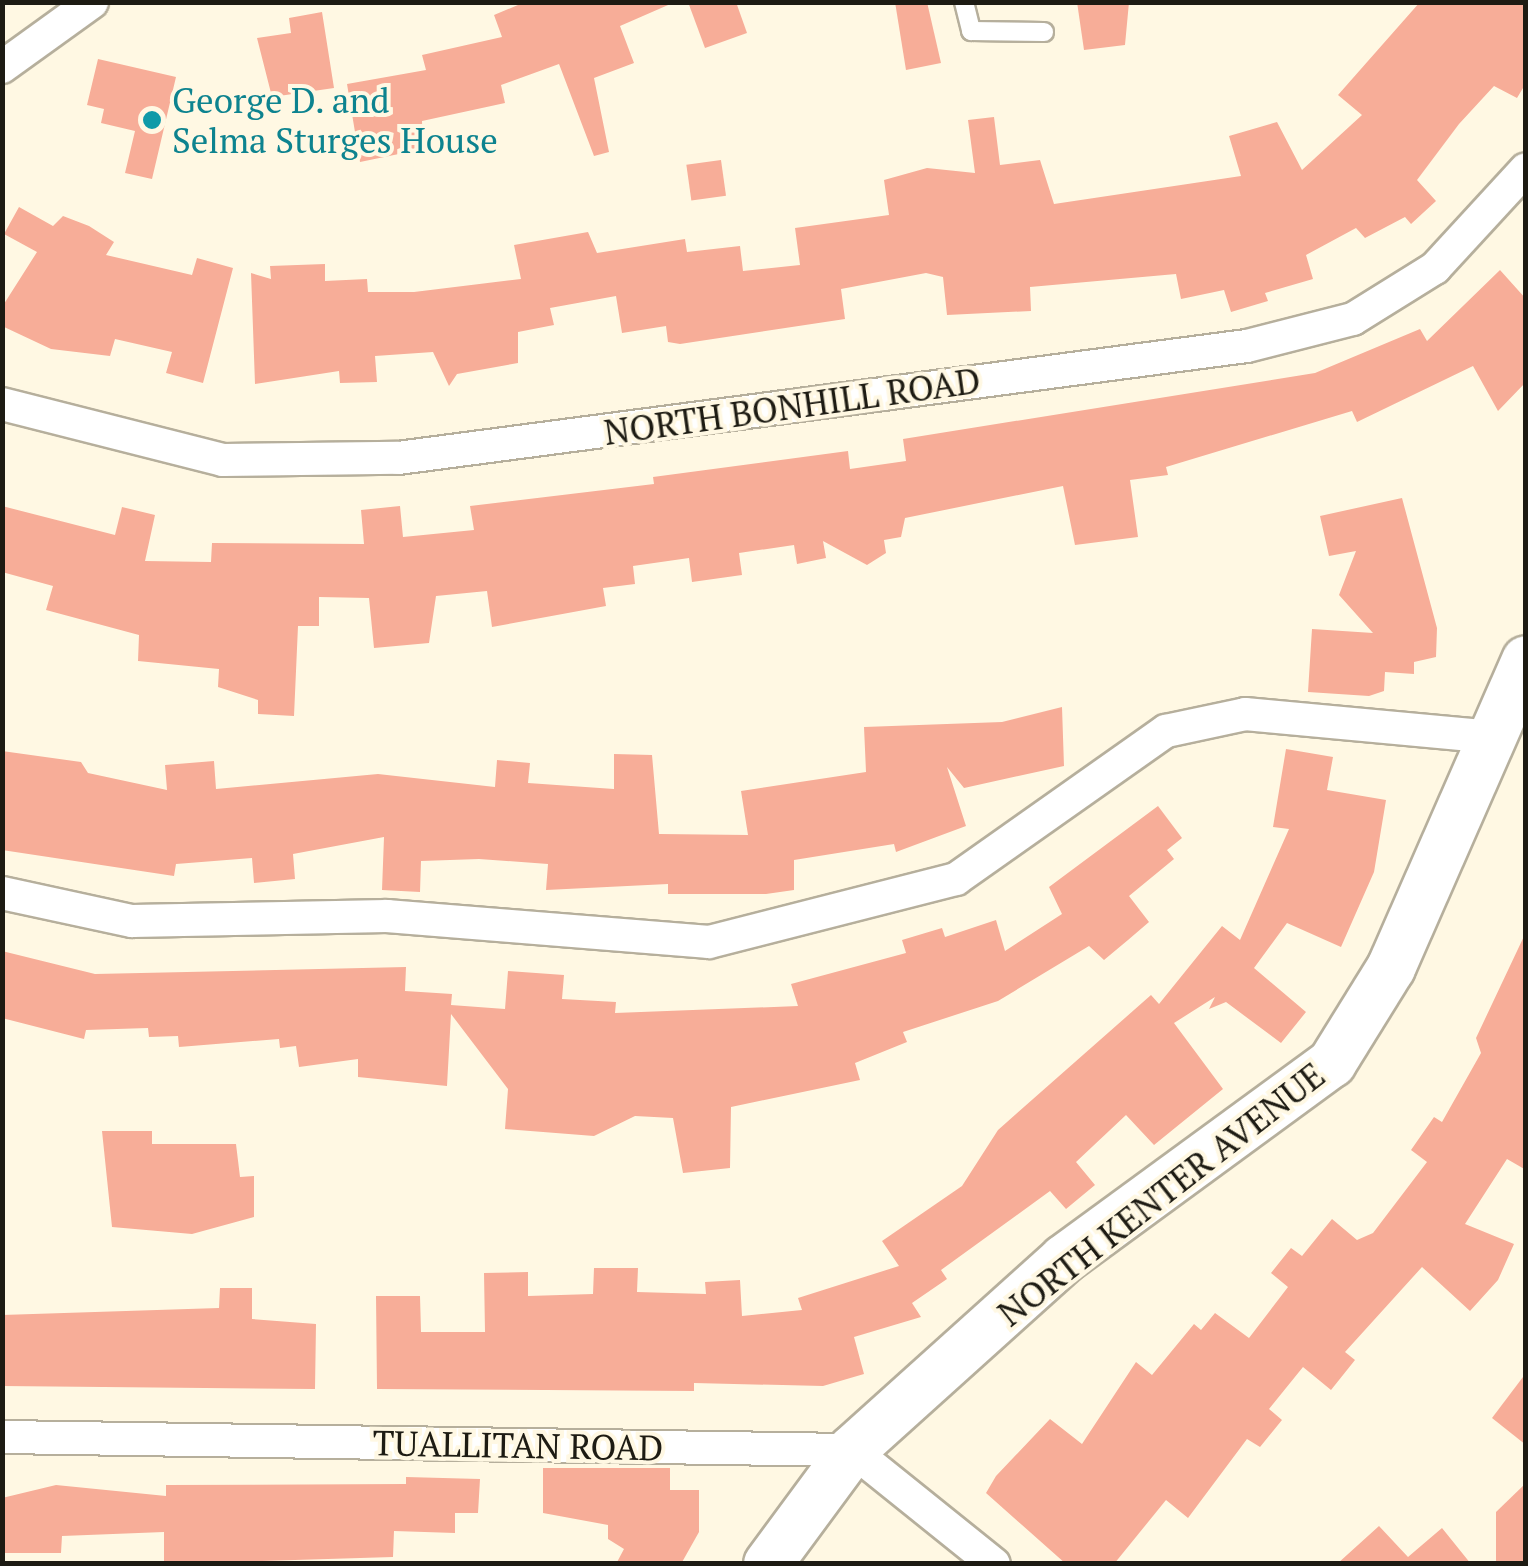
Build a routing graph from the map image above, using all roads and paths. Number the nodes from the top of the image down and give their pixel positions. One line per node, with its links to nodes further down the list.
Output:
1 (92, 2): 4 (street)
2 (964, 2): 3 (lane)
3 (1044, 32)
4 (2, 67)
5 (1526, 169): 6 (street, NORTH BONHILL ROAD)
6 (2, 404)
7 (1526, 660): 8 (street, NORTH KENTER AVENUE)
8 (1493, 736): 9 (street); 11 (street, NORTH KENTER AVENUE)
9 (2, 894)
10 (2, 1437): 11 (street, TUALLITAN ROAD)
11 (852, 1450): 12 (street, NORTH KENTER AVENUE); 13 (street)
12 (768, 1564)
13 (994, 1564)

